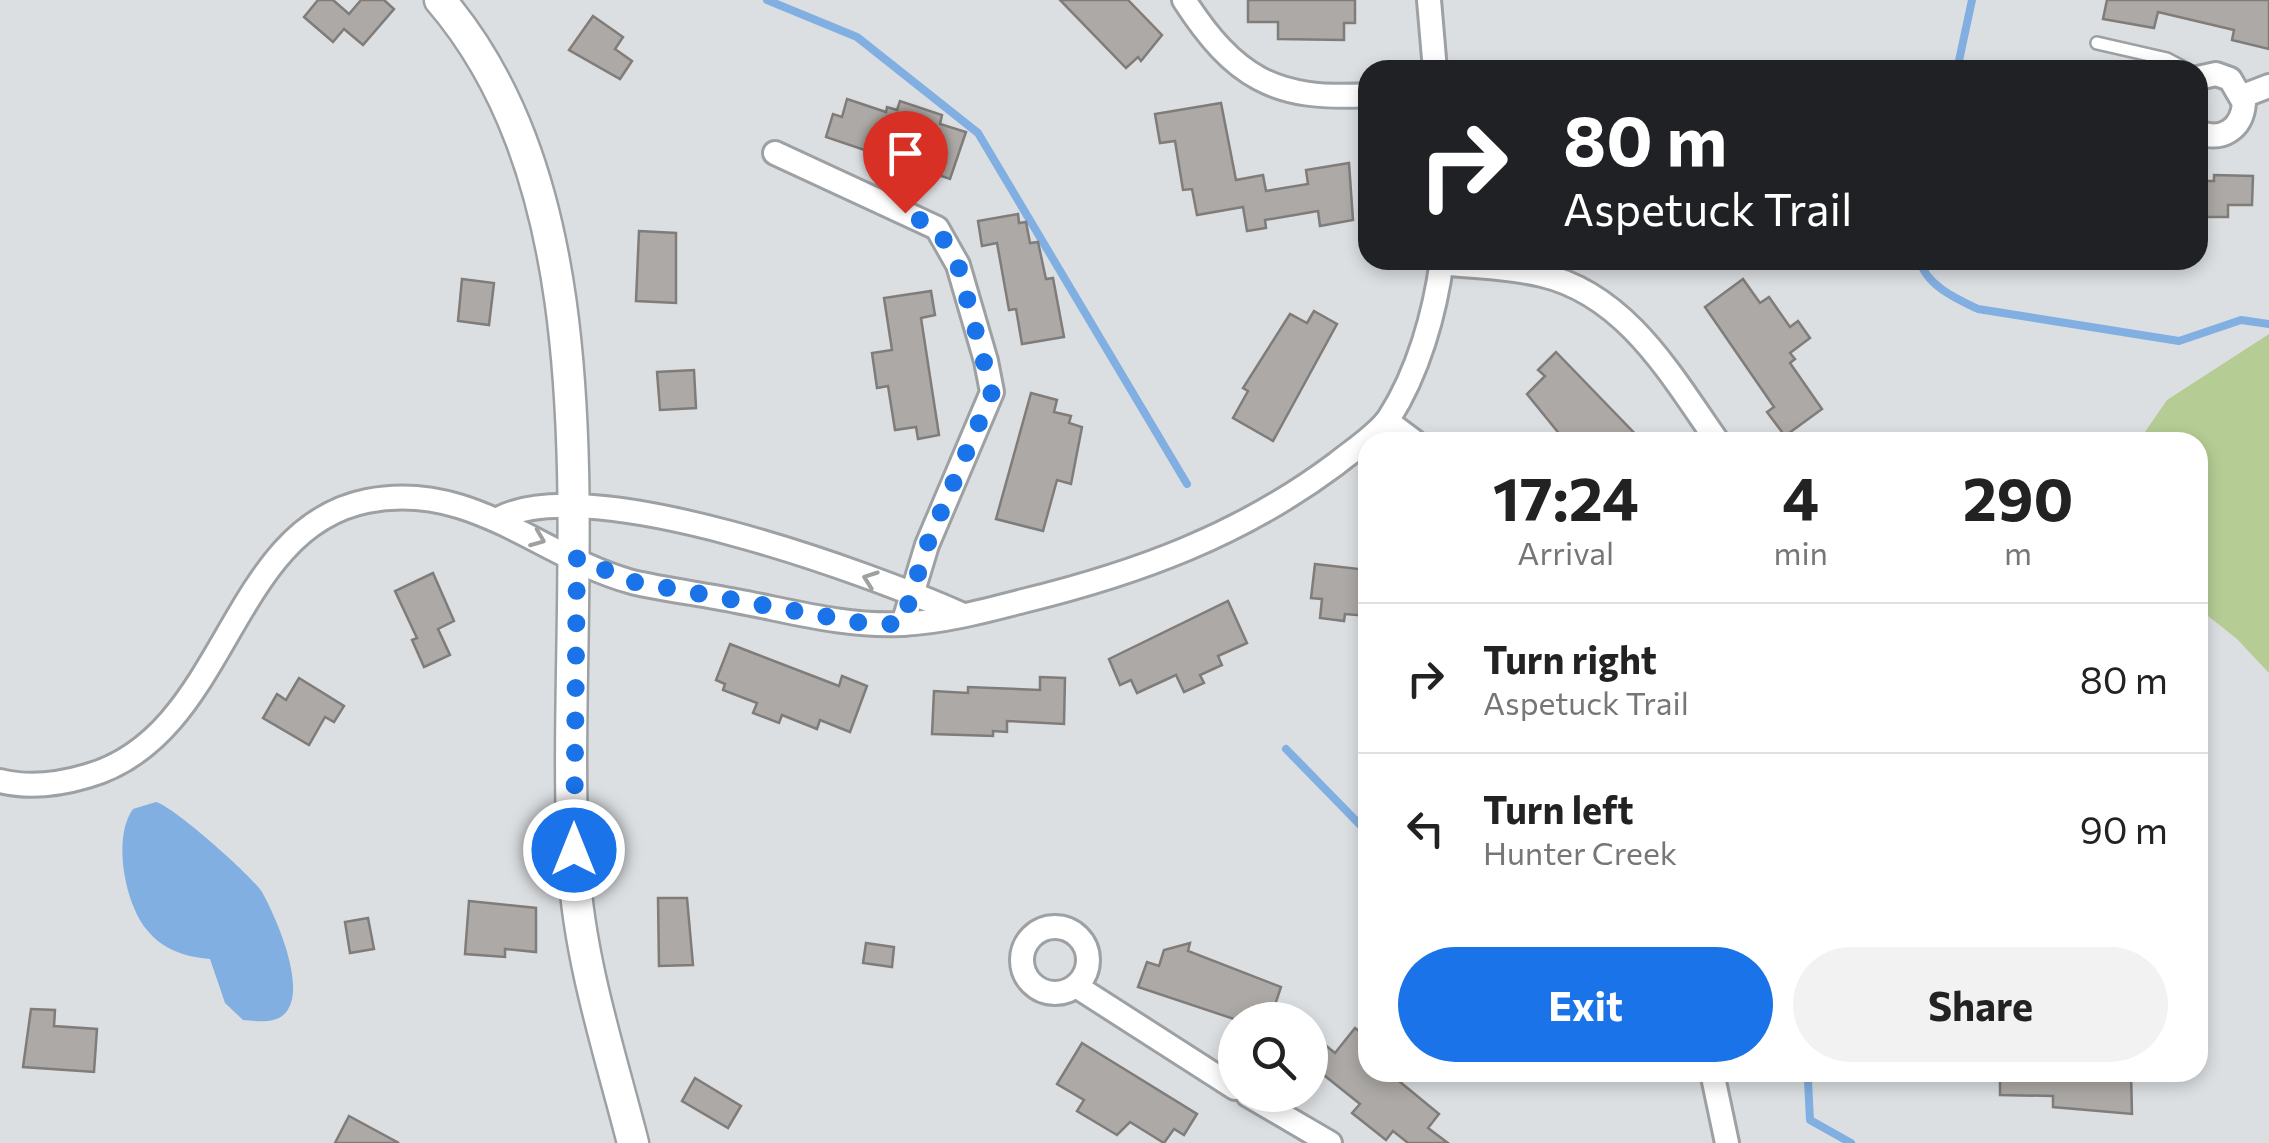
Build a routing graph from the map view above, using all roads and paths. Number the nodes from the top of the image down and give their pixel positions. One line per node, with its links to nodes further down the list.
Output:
1 (440, 0): 20 (main road)
2 (1184, 0): 9 (street)
3 (1429, 0): 5 (street)
4 (2097, 43): 6 (lane)
5 (1434, 60)
6 (2167, 60)
7 (2208, 77): 10 (street)
8 (2269, 86): 10 (street)
9 (1358, 95)
10 (2243, 96): 11 (street)
11 (2208, 134)
12 (775, 152): 23 (street)
13 (1440, 270): 15 (street)
14 (1504, 270): 18 (street)
15 (1387, 421): 16 (street); 17 (street)
16 (1373, 432)
17 (1402, 432)
18 (1711, 432)
19 (1358, 444): 24 (street)
20 (574, 508): 21 (street); 22 (main road); 23 (street, one-way to 20)
21 (500, 518): 22 (street, one-way to 22); 26 (street)
22 (577, 557): 25 (street); 31 (main road)
23 (909, 593): 24 (street); 25 (street)
24 (961, 614): 25 (street)
25 (902, 624)
26 (0, 781)
27 (1076, 986): 28 (street)
28 (1218, 1077)
29 (1714, 1082): 33 (street)
30 (1277, 1112): 32 (street)
31 (633, 1143)
32 (1330, 1143)
33 (1727, 1143)

